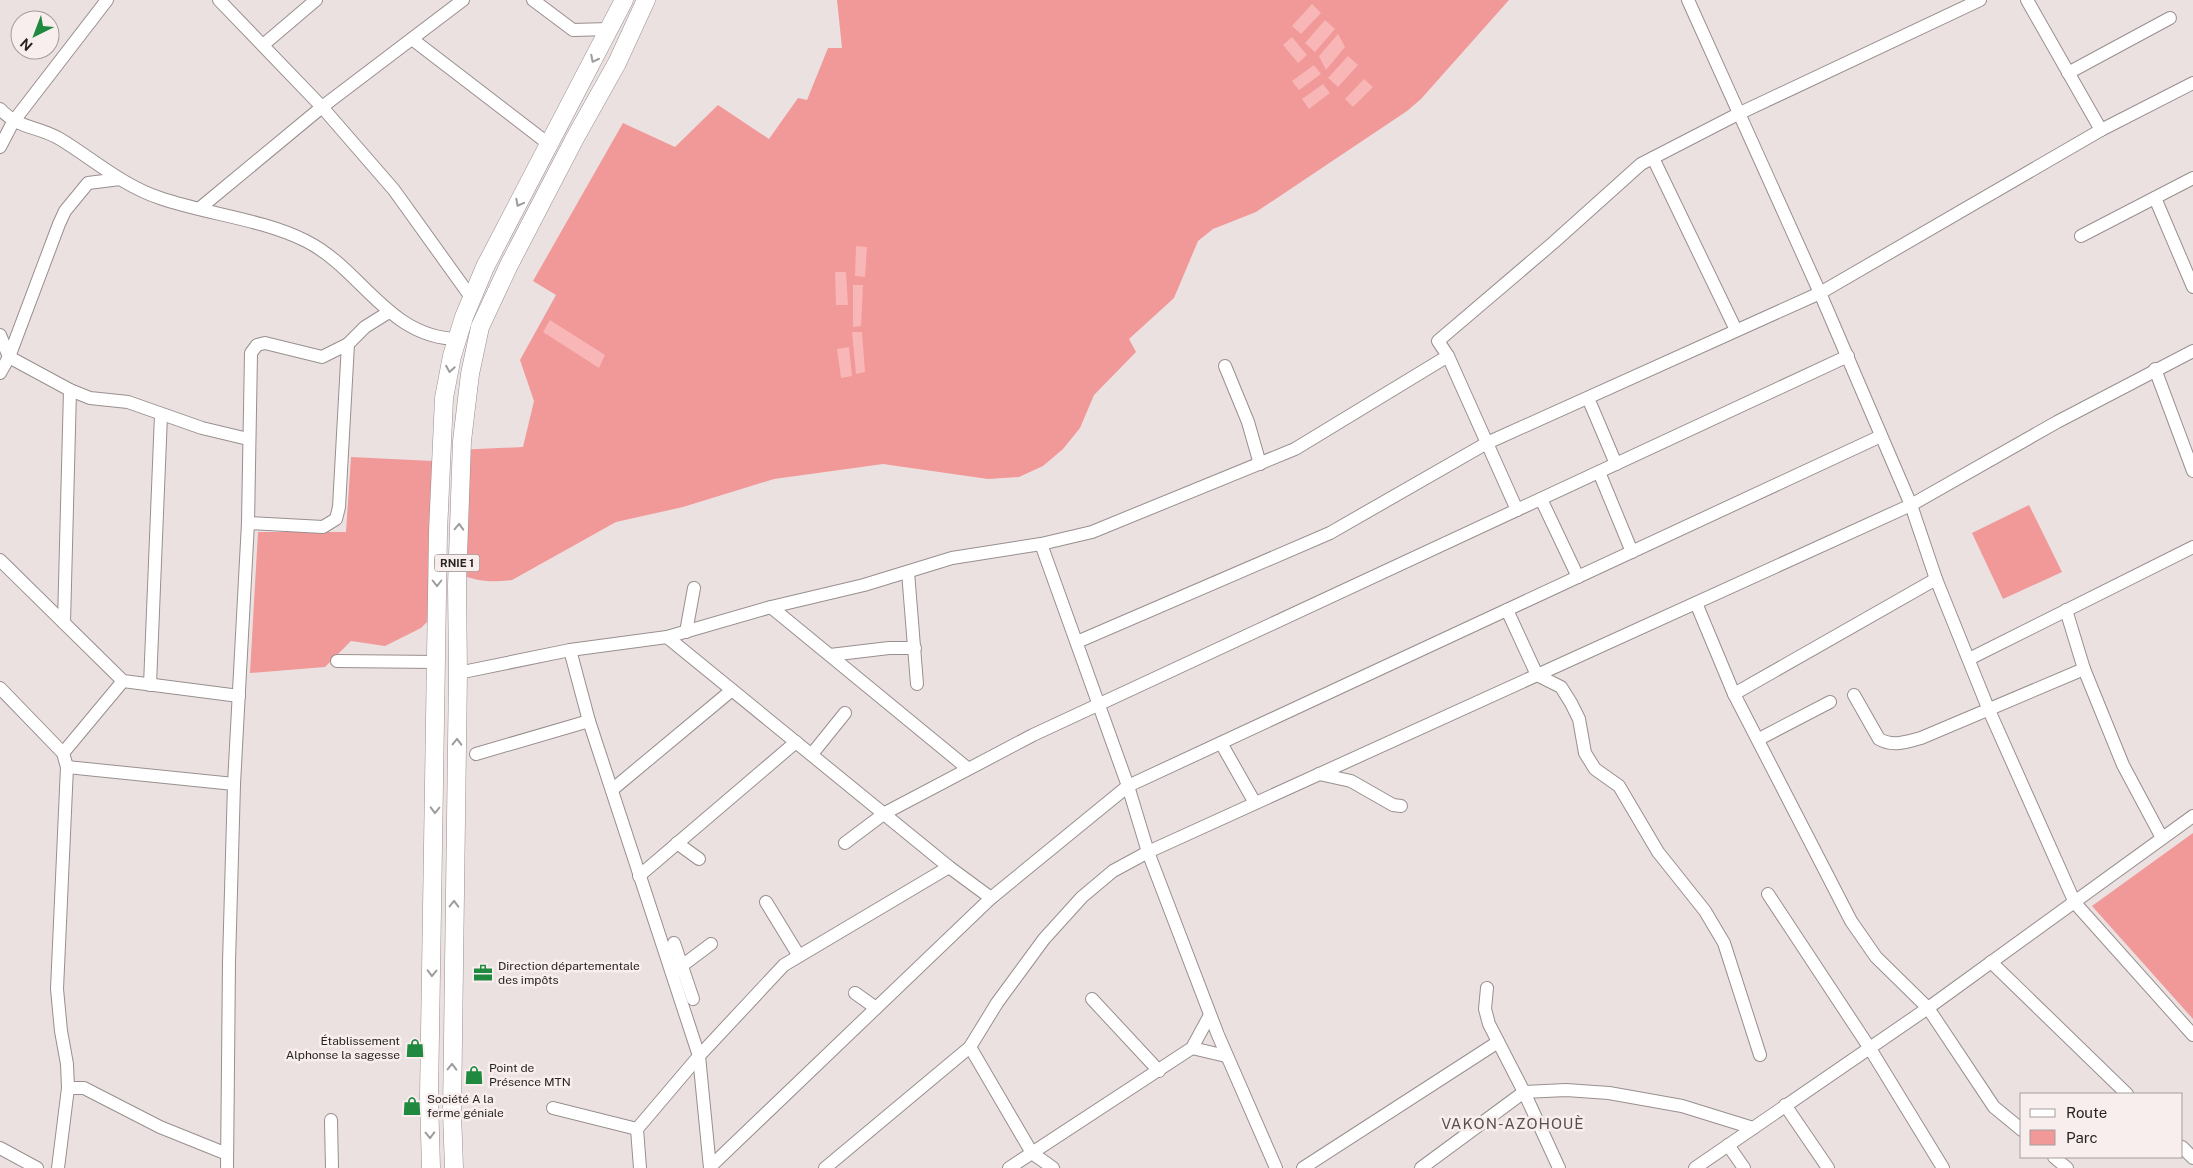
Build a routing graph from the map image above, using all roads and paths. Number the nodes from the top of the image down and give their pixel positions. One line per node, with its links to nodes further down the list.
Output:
1 (107, 0): 20 (street)
2 (219, 0): 14 (street)
3 (316, 0): 14 (street)
4 (463, 0): 13 (street)
5 (533, 0): 12 (street)
6 (624, 0): 12 (highway, RNIE 1)
7 (646, 0): 82 (highway, RNIE 1, one-way to 7)
8 (1688, 0): 19 (street)
9 (1980, 0): 19 (street)
10 (2027, 0): 15 (street)
11 (2170, 18): 15 (street)
12 (609, 29): 22 (highway, RNIE 1, one-way to 22)
13 (412, 39): 17 (street); 22 (street)
14 (264, 45): 17 (street)
15 (2068, 73): 21 (street)
16 (2193, 83): 21 (street)
17 (322, 107): 28 (street); 32 (street)
18 (0, 109): 20 (street)
19 (1738, 114): 24 (street); 31 (street)
20 (13, 122): 23 (street); 26 (street)
21 (2100, 130): 31 (street)
22 (550, 145): 32 (highway, RNIE 1, one-way to 32)
23 (0, 147)
24 (1653, 158): 34 (street); 39 (street)
25 (2193, 178): 27 (street)
26 (120, 179): 28 (street); 41 (street)
27 (2155, 198): 29 (street); 30 (street)
28 (200, 208): 33 (street)
29 (2081, 236)
30 (2193, 286)
31 (1820, 293): 34 (street); 40 (street)
32 (472, 300): 36 (highway, RNIE 1)
33 (389, 312): 36 (street); 37 (street)
34 (1736, 330): 46 (street)
35 (0, 335): 41 (street)
36 (458, 339): 80 (highway, RNIE 1, one-way to 80)
37 (348, 344): 49 (street); 58 (street)
38 (2193, 351): 43 (street)
39 (1448, 356): 50 (street); 51 (street)
40 (1848, 356): 48 (street); 52 (street)
41 (9, 357): 44 (street); 45 (street)
42 (1225, 366): 51 (street)
43 (2155, 369): 53 (street); 56 (street)
44 (0, 373)
45 (70, 390): 47 (street); 71 (street)
46 (1588, 398): 50 (street); 52 (street)
47 (162, 415): 49 (street); 86 (street)
48 (1881, 436): 56 (street); 61 (street)
49 (248, 438): 58 (street)
50 (1487, 442): 57 (street); 74 (street)
51 (1260, 464): 59 (street)
52 (1616, 464): 54 (street)
53 (2193, 471)
54 (1599, 472): 55 (street); 61 (street)
55 (1541, 498): 57 (street); 64 (street)
56 (1911, 505): 65 (street); 67 (street)
57 (1517, 510): 93 (street)
58 (248, 523): 91 (street)
59 (1041, 544): 63 (street); 74 (street)
60 (2193, 547): 70 (street)
61 (1632, 552): 64 (street)
62 (0, 560): 71 (street)
63 (908, 572): 68 (street); 75 (street)
64 (1578, 577): 69 (street)
65 (1936, 578): 78 (street); 89 (street)
66 (694, 588): 72 (street)
67 (1696, 603): 83 (street); 89 (street)
68 (771, 607): 72 (street); 77 (street)
69 (1507, 610): 83 (street); 99 (street)
70 (2066, 610): 78 (street); 81 (street)
71 (64, 623): 84 (street)
72 (686, 632): 73 (street)
73 (667, 637): 76 (street); 88 (street)
74 (1077, 642): 93 (street)
75 (915, 648): 77 (street); 85 (street)
76 (570, 650): 82 (street); 96 (street)
77 (830, 655): 104 (street)
78 (1969, 659): 94 (street)
79 (337, 661): 80 (street)
80 (437, 662): 166 (highway, RNIE 1, one-way to 166)
81 (2084, 669): 94 (street); 113 (street)
82 (458, 673): 167 (highway, RNIE 1, one-way to 82)
83 (1537, 675): 105 (street); 141 (street)
84 (123, 681): 86 (street); 100 (street)
85 (918, 684)
86 (150, 685): 91 (street)
87 (0, 688): 100 (street)
88 (732, 690): 98 (street); 108 (street)
89 (1734, 694): 97 (street)
90 (1854, 695): 94 (street)
91 (239, 696): 106 (street)
92 (1830, 702): 97 (street)
93 (1099, 704): 104 (street); 107 (street)
94 (1988, 708): 123 (street)
95 (844, 713): 102 (street)
96 (589, 721): 101 (street); 108 (street)
97 (1758, 739): 134 (street)
98 (796, 742): 102 (street); 114 (street)
99 (1221, 743): 107 (street); 109 (street)
100 (64, 753): 103 (street)
101 (476, 754)
102 (812, 754): 111 (street)
103 (67, 767): 106 (street); 145 (street)
104 (967, 768): 111 (street)
105 (1319, 774): 109 (street); 110 (street)
106 (234, 784): 157 (street)
107 (1128, 786): 116 (street); 121 (street)
108 (613, 789): 119 (street)
109 (1254, 803): 116 (street)
110 (1401, 806)
111 (885, 813): 115 (street); 118 (street)
112 (2193, 816): 113 (street)
113 (2162, 838): 123 (street)
114 (677, 843): 117 (street); 119 (street)
115 (844, 843)
116 (1148, 852): 135 (street); 139 (street)
117 (699, 859)
118 (949, 867): 121 (street); 126 (street)
119 (639, 876): 128 (street)
120 (1768, 894): 138 (street)
121 (991, 898): 133 (street)
122 (766, 902): 126 (street)
123 (2075, 903): 127 (street); 136 (street)
124 (674, 943): 128 (street)
125 (711, 944): 128 (street)
126 (799, 956): 142 (street)
127 (1991, 962): 134 (street); 147 (street)
128 (677, 969): 132 (street); 142 (street)
129 (1487, 988): 137 (street)
130 (854, 992): 133 (street)
131 (1092, 999): 144 (street)
132 (693, 1000)
133 (876, 1008): 161 (street)
134 (1928, 1008): 138 (street); 152 (street)
135 (1210, 1015): 140 (street); 143 (street)
136 (2193, 1035)
137 (1498, 1042): 146 (street); 173 (street)
138 (1869, 1047): 148 (street); 179 (street)
139 (970, 1048): 158 (street); 169 (street)
140 (1192, 1048): 143 (street); 144 (street)
141 (1760, 1055)
142 (699, 1056): 153 (street); 161 (street)
143 (1226, 1056): 172 (street)
144 (1159, 1070): 158 (street)
145 (68, 1088): 157 (street); 163 (street)
146 (1524, 1092): 151 (street); 174 (street); 175 (street)
147 (2126, 1093)
148 (1785, 1105): 151 (street); 178 (street)
149 (553, 1108): 153 (street)
150 (330, 1120): 165 (street)
151 (1753, 1128): 154 (street)
152 (2020, 1128)
153 (637, 1130): 168 (street)
154 (1728, 1145): 176 (street); 177 (street)
155 (0, 1148): 162 (street)
156 (2183, 1148): 160 (street)
157 (227, 1154): 164 (street)
158 (1032, 1154): 170 (street); 171 (street)
159 (2055, 1158): 180 (street)
160 (2193, 1158)
161 (710, 1167)
162 (38, 1168)
163 (58, 1168)
164 (227, 1168)
165 (332, 1168)
166 (431, 1168)
167 (454, 1168)
168 (640, 1168)
169 (825, 1168)
170 (1009, 1168)
171 (1053, 1168)
172 (1276, 1168)
173 (1303, 1168)
174 (1421, 1168)
175 (1558, 1168)
176 (1695, 1168)
177 (1744, 1168)
178 (1828, 1168)
179 (1943, 1168)
180 (2067, 1168)

